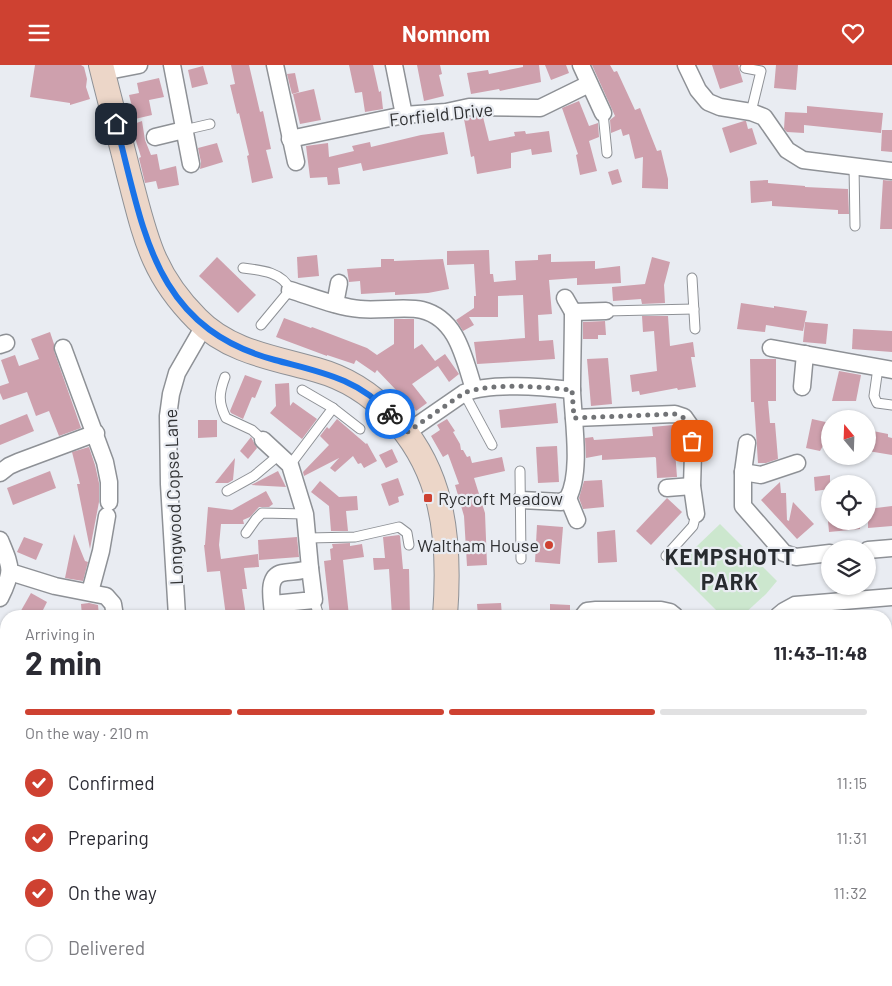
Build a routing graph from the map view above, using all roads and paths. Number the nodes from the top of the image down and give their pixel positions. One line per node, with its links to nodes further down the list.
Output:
1 (139, 65): 8 (street)
2 (172, 65): 14 (street)
3 (275, 65): 16 (street)
4 (394, 65): 12 (street)
5 (581, 65): 9 (street)
6 (686, 65): 10 (street)
7 (746, 68): 10 (lane)
8 (102, 69): 31 (street)
9 (589, 84): 11 (street); 12 (street, Forfield Drive)
10 (752, 111): 20 (street)
11 (603, 113): 17 (lane)
12 (404, 115): 16 (street, Forfield Drive)
13 (210, 123): 14 (lane)
14 (184, 130): 15 (street); 19 (street)
15 (155, 137)
16 (290, 139): 18 (street)
17 (607, 153)
18 (296, 162)
19 (191, 164)
20 (854, 166): 21 (street); 22 (lane)
21 (892, 171)
22 (855, 226)
23 (243, 269): 26 (lane)
24 (692, 278): 28 (lane)
25 (338, 283): 27 (street)
26 (290, 290): 27 (street); 30 (lane)
27 (334, 303): 41 (street)
28 (694, 309): 29 (lane); 32 (lane)
29 (606, 311): 40 (street)
30 (261, 325)
31 (204, 326): 47 (street); 80 (street, Longwood Copse Lane)
32 (695, 329)
33 (63, 348): 46 (street)
34 (771, 348): 35 (street)
35 (805, 354): 36 (street); 38 (street)
36 (885, 369): 42 (lane)
37 (225, 377): 48 (lane)
38 (802, 387)
39 (302, 390): 43 (lane)
40 (572, 390): 41 (street); 44 (street)
41 (469, 391): 47 (street); 50 (lane)
42 (892, 405)
43 (333, 408): 45 (lane); 51 (lane)
44 (574, 418): 56 (street); 59 (street)
45 (360, 429)
46 (96, 433): 55 (street); 75 (street)
47 (406, 433): 82 (street)
48 (263, 440): 51 (street)
49 (747, 443): 54 (street)
50 (492, 445)
51 (284, 460): 58 (lane); 61 (street)
52 (797, 463): 54 (street)
53 (520, 471): 60 (lane)
54 (743, 472): 70 (street)
55 (0, 473)
56 (692, 486): 57 (street); 62 (street)
57 (667, 488)
58 (228, 491)
59 (568, 498): 60 (street); 63 (street)
60 (520, 500): 72 (lane)
61 (305, 514): 64 (lane); 65 (street)
62 (696, 514): 71 (lane)
63 (577, 520)
64 (246, 533)
65 (308, 538): 67 (lane); 73 (street)
66 (0, 539): 74 (street)
67 (409, 545)
68 (892, 548): 69 (street)
69 (876, 549)
70 (821, 554)
71 (666, 556)
72 (521, 559)
73 (310, 568): 78 (street); 81 (street)
74 (10, 572): 75 (street); 77 (street)
75 (90, 592): 79 (street)
76 (892, 597): 85 (street)
77 (0, 598)
78 (316, 608): 81 (street)
79 (114, 610)
80 (177, 610)
81 (273, 610)
82 (445, 610)
83 (596, 610): 84 (street)
84 (661, 610)
85 (786, 610)

